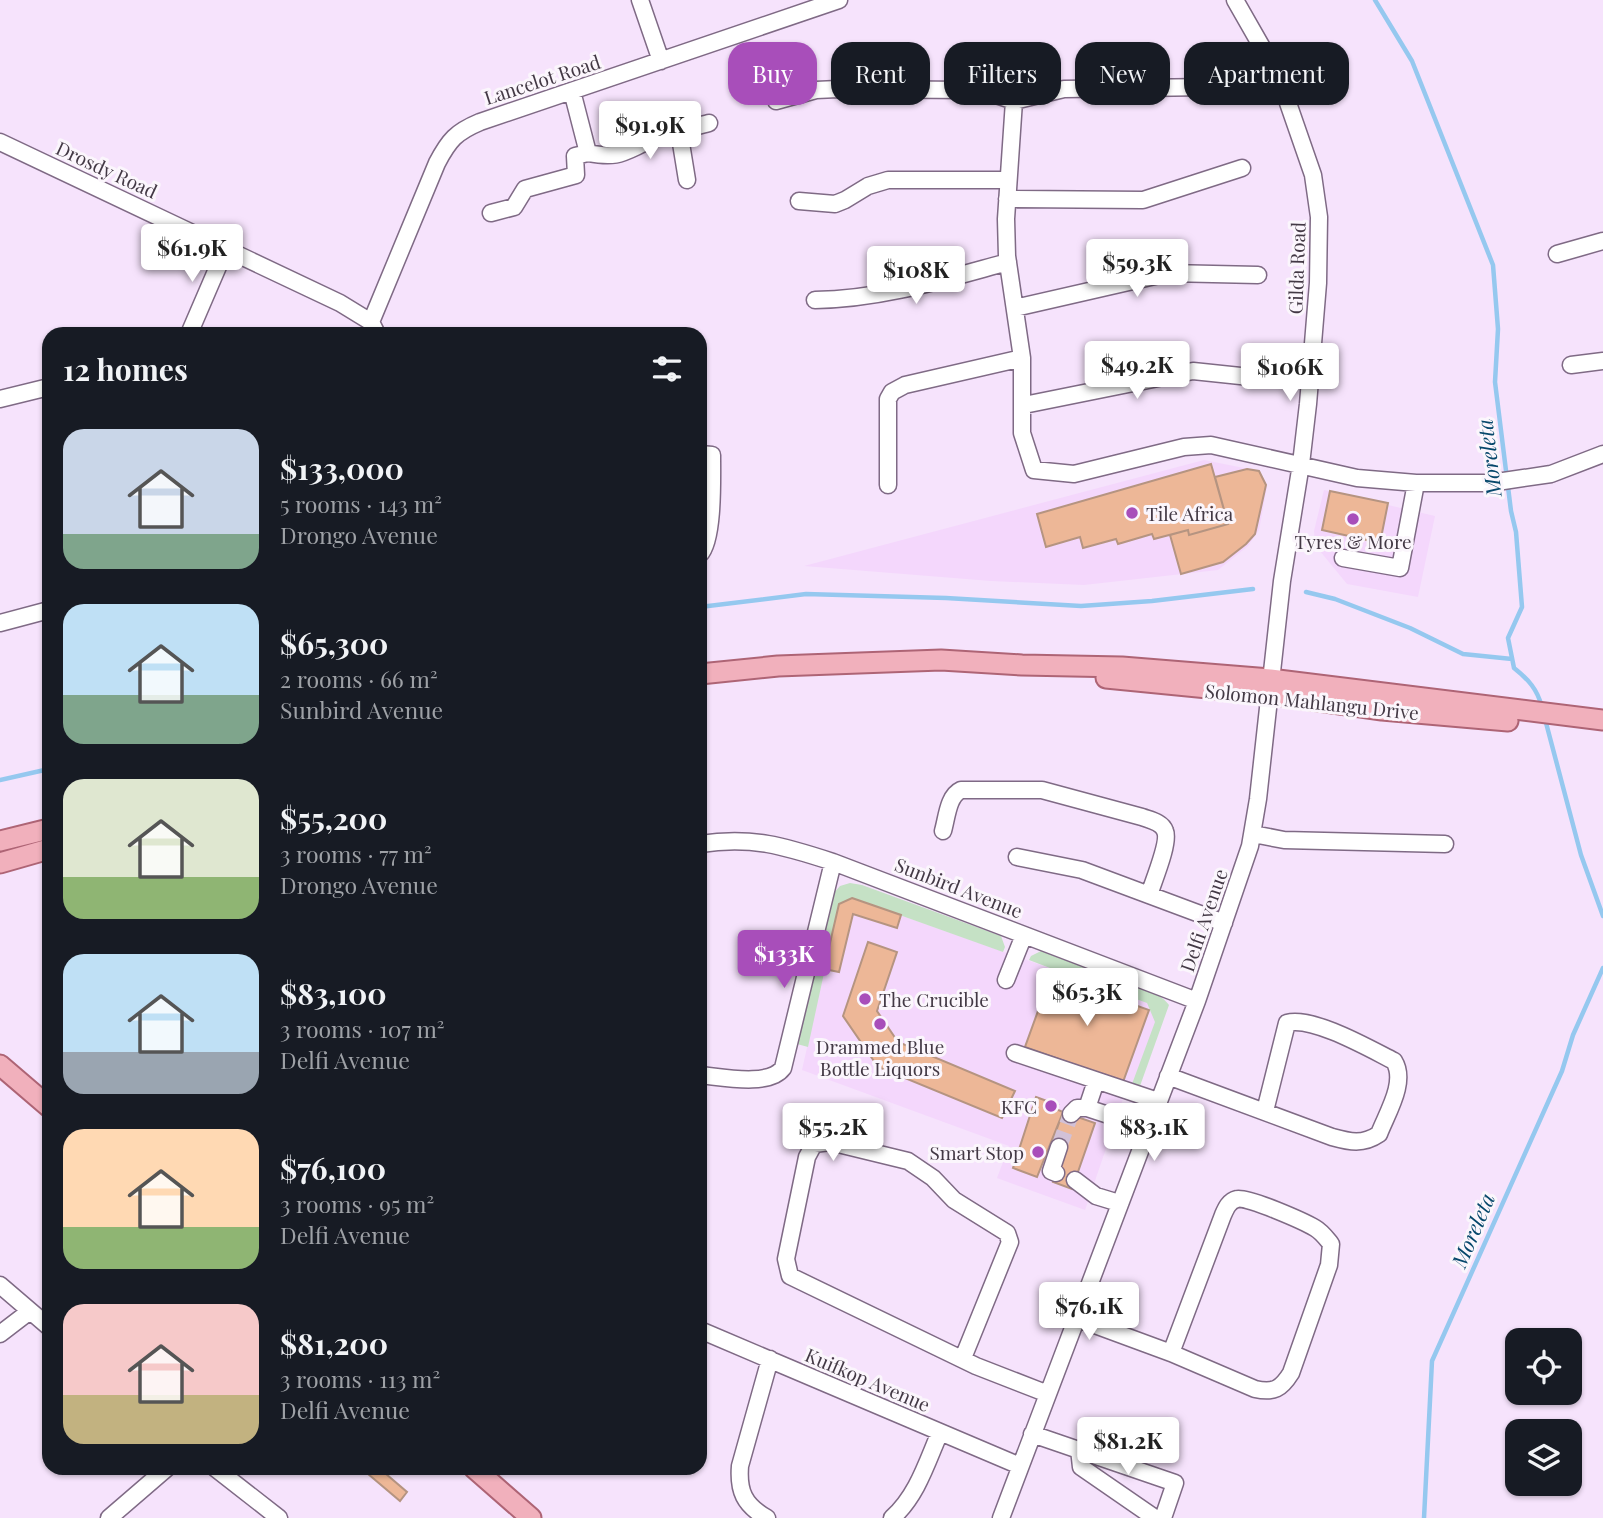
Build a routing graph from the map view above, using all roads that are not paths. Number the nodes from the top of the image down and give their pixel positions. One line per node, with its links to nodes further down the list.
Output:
1 (640, 0): 4 (street)
2 (838, 0): 4 (street, Lancelot Road)
3 (1235, 0): 40 (street, Gilda Road)
4 (661, 61): 9 (street, Lancelot Road)
5 (1184, 87): 8 (street)
6 (817, 90): 7 (street)
7 (944, 90)
8 (1061, 90)
9 (572, 91): 14 (street); 30 (street, Lancelot Road)
10 (1014, 105): 17 (street)
11 (709, 123): 12 (street)
12 (679, 131): 14 (street); 16 (street)
13 (0, 142): 22 (street, Drosdy Road)
14 (588, 153): 20 (street)
15 (1242, 168): 18 (street)
16 (687, 180)
17 (1008, 180): 18 (street); 19 (street)
18 (1007, 199): 24 (street)
19 (799, 201)
20 (491, 213)
21 (1603, 241): 23 (street)
22 (226, 248): 28 (street); 29 (street, Drosdy Road)
23 (1557, 254)
24 (1008, 262): 26 (street); 27 (street)
25 (1258, 275): 27 (street)
26 (815, 300)
27 (1015, 308): 31 (street)
28 (193, 327)
29 (373, 327)
30 (374, 327)
31 (1022, 358): 37 (street); 42 (street)
32 (1603, 361): 33 (street)
33 (1571, 365)
34 (1250, 377): 37 (street)
35 (42, 389): 36 (street)
36 (0, 399)
37 (1024, 405): 40 (street)
38 (1603, 454): 41 (street)
39 (707, 455): 43 (street)
40 (1301, 464): 41 (street); 48 (street, Gilda Road)
41 (1416, 483): 44 (street)
42 (888, 485)
43 (707, 543)
44 (1343, 558)
45 (42, 612): 46 (street)
46 (0, 623)
47 (707, 673): 48 (main road, Solomon Mahlangu Drive)
48 (1269, 687): 49 (main road, Solomon Mahlangu Drive); 52 (street, Delfi Avenue)
49 (1599, 725)
50 (42, 831): 53 (main road)
51 (943, 831): 60 (street)
52 (1253, 834): 55 (street); 61 (street, Delfi Avenue)
53 (0, 841)
54 (707, 844): 58 (street, Sunbird Avenue)
55 (1445, 844)
56 (42, 851): 59 (main road)
57 (1017, 857): 60 (street)
58 (833, 862): 62 (street, Sunbird Avenue); 67 (street)
59 (0, 863)
60 (1149, 895): 61 (street)
61 (1224, 923): 64 (street, Delfi Avenue)
62 (1024, 935): 63 (street); 64 (street, Sunbird Avenue)
63 (1006, 980)
64 (1196, 1001): 68 (street, Delfi Avenue)
65 (1015, 1053): 69 (street)
66 (0, 1065): 70 (main road)
67 (707, 1075)
68 (1168, 1076): 71 (street, Delfi Avenue); 73 (street)
69 (1096, 1081): 71 (street); 72 (street)
70 (42, 1101)
71 (1158, 1101): 75 (street, Delfi Avenue)
72 (1087, 1108): 74 (street); 75 (street)
73 (1265, 1111): 73 (street)
74 (1071, 1114)
75 (1148, 1128): 79 (street, Delfi Avenue)
76 (1059, 1147): 77 (street)
77 (1056, 1173)
78 (1075, 1180): 79 (street)
79 (1119, 1203): 82 (street, Delfi Avenue)
80 (0, 1285): 81 (street)
81 (30, 1311): 83 (street); 85 (street)
82 (1076, 1318): 86 (street); 89 (street, Delfi Avenue)
83 (42, 1321)
84 (707, 1333): 88 (street, Kuifkop Avenue)
85 (0, 1334)
86 (1171, 1353): 86 (street)
87 (963, 1358): 87 (street); 89 (street)
88 (770, 1359): 90 (street, Kuifkop Avenue); 100 (street)
89 (1048, 1394): 91 (street, Delfi Avenue)
90 (940, 1432): 93 (street, Kuifkop Avenue); 101 (street)
91 (1032, 1434): 92 (street); 93 (street, Delfi Avenue)
92 (1079, 1450): 103 (street); 104 (street)
93 (1020, 1466): 102 (street, Delfi Avenue)
94 (159, 1475): 97 (street)
95 (224, 1475): 98 (street)
96 (482, 1475): 99 (main road)
97 (109, 1518)
98 (279, 1518)
99 (531, 1518)
100 (767, 1518)
101 (892, 1518)
102 (1001, 1518)
103 (1155, 1518)
104 (1163, 1518)

